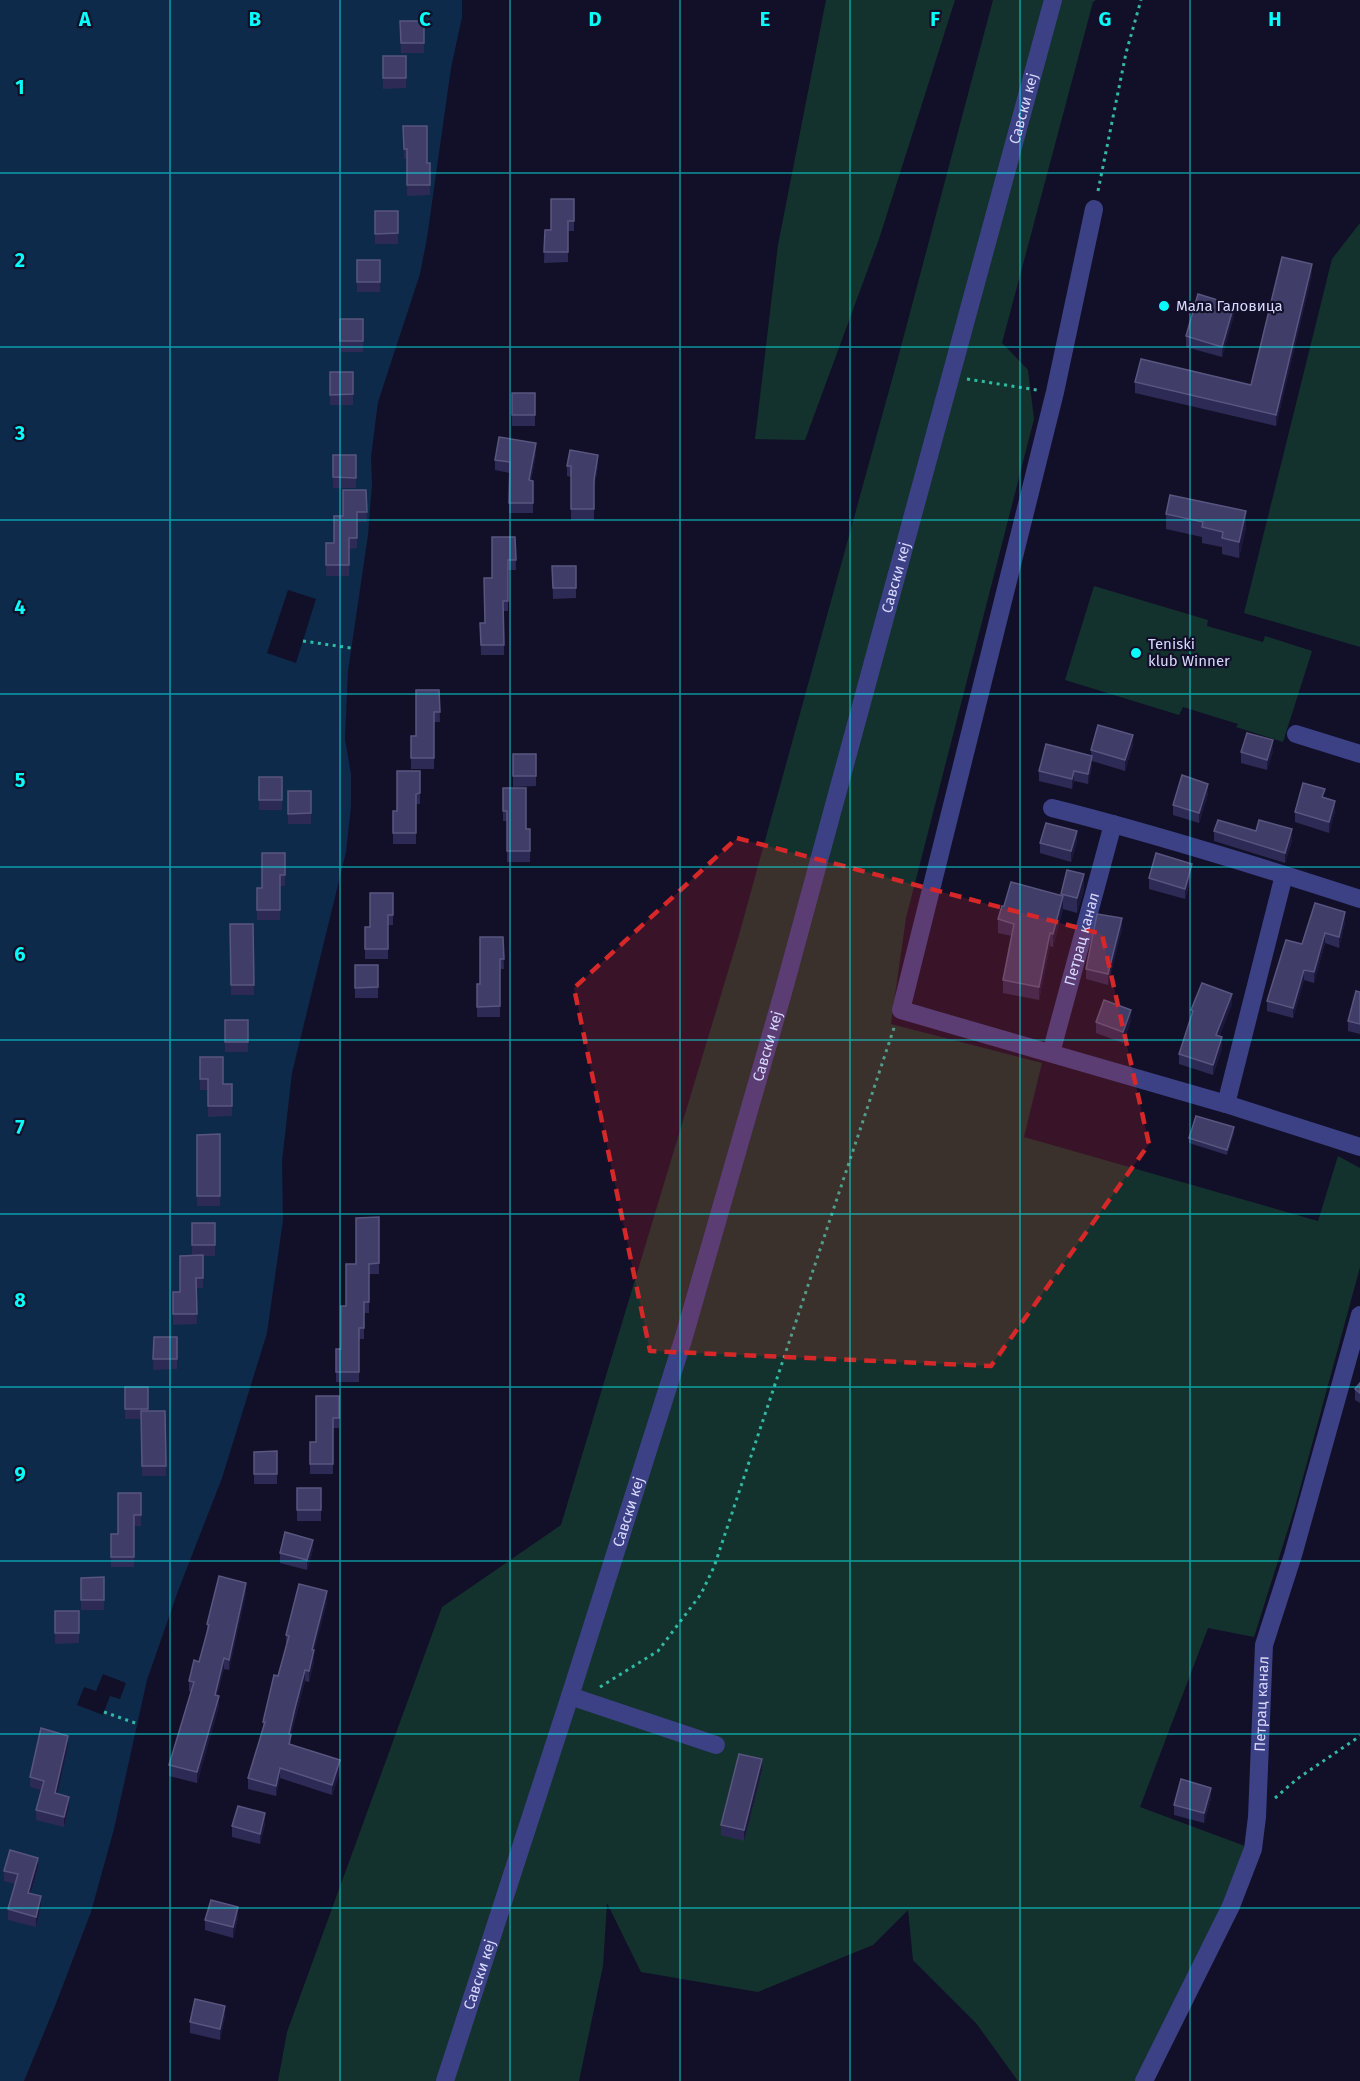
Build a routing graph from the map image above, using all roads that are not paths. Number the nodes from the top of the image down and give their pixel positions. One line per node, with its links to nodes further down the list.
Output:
1 (1053, 0): 13 (street, Савски кеј)
2 (1094, 209): 9 (street)
3 (1296, 734): 4 (street)
4 (1360, 754)
5 (1052, 808): 6 (street)
6 (1113, 824): 7 (street); 9 (street, Петрац канал)
7 (1284, 875): 8 (street); 10 (street)
8 (1360, 899)
9 (1050, 1053): 10 (street)
10 (1226, 1104): 11 (street)
11 (1360, 1147)
12 (1360, 1315): 16 (street, Петрац канал)
13 (574, 1698): 14 (street); 15 (street, Савски кеј)
14 (716, 1745)
15 (445, 2081)
16 (1144, 2081)

